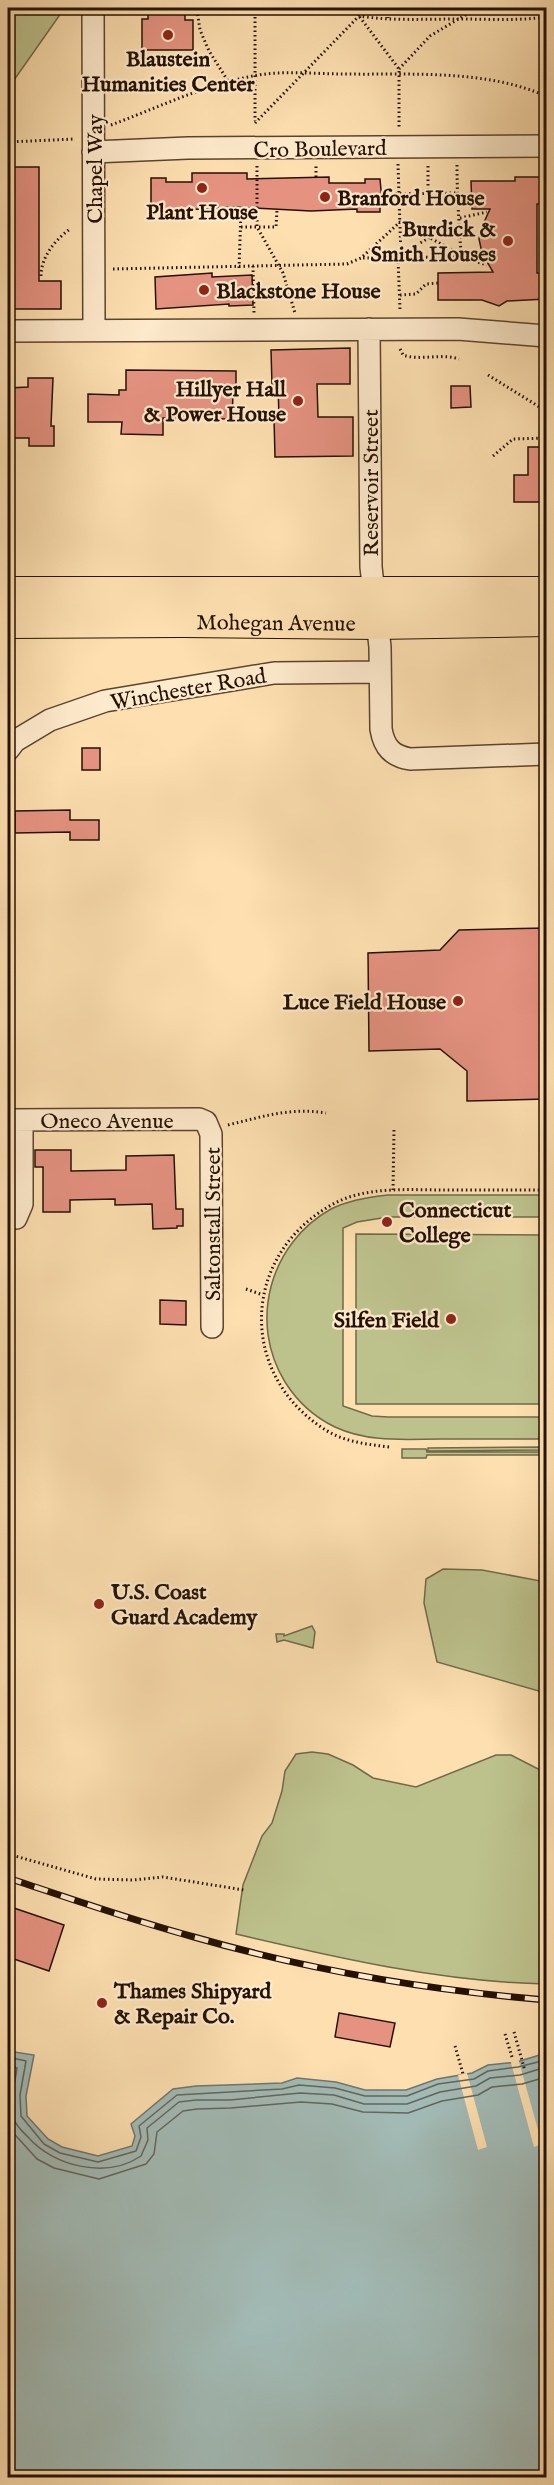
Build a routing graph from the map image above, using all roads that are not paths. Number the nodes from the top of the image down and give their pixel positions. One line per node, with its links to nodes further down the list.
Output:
1 (93, 8): 2 (street, Chapel Way)
2 (87, 145): 3 (street, Cro Boulevard); 5 (street, Chapel Way)
3 (546, 146)
4 (369, 329): 5 (street); 6 (street); 10 (street, Reservoir Street)
5 (94, 330): 7 (street)
6 (544, 330)
7 (8, 331)
8 (546, 592): 10 (highway, Mohegan Avenue)
9 (8, 593): 10 (highway, Mohegan Avenue)
10 (375, 609): 11 (highway, Mohegan Avenue); 12 (highway, Mohegan Avenue); 13 (street, Reservoir Street)
11 (546, 620)
12 (8, 622)
13 (380, 672): 14 (street, Winchester Road); 15 (street, Reservoir Street)
14 (8, 750)
15 (546, 754)
16 (15, 1120): 17 (street, Oneco Avenue); 18 (street)
17 (209, 1126): 19 (street, Saltonstall Street)
18 (8, 1218)
19 (212, 1327)

